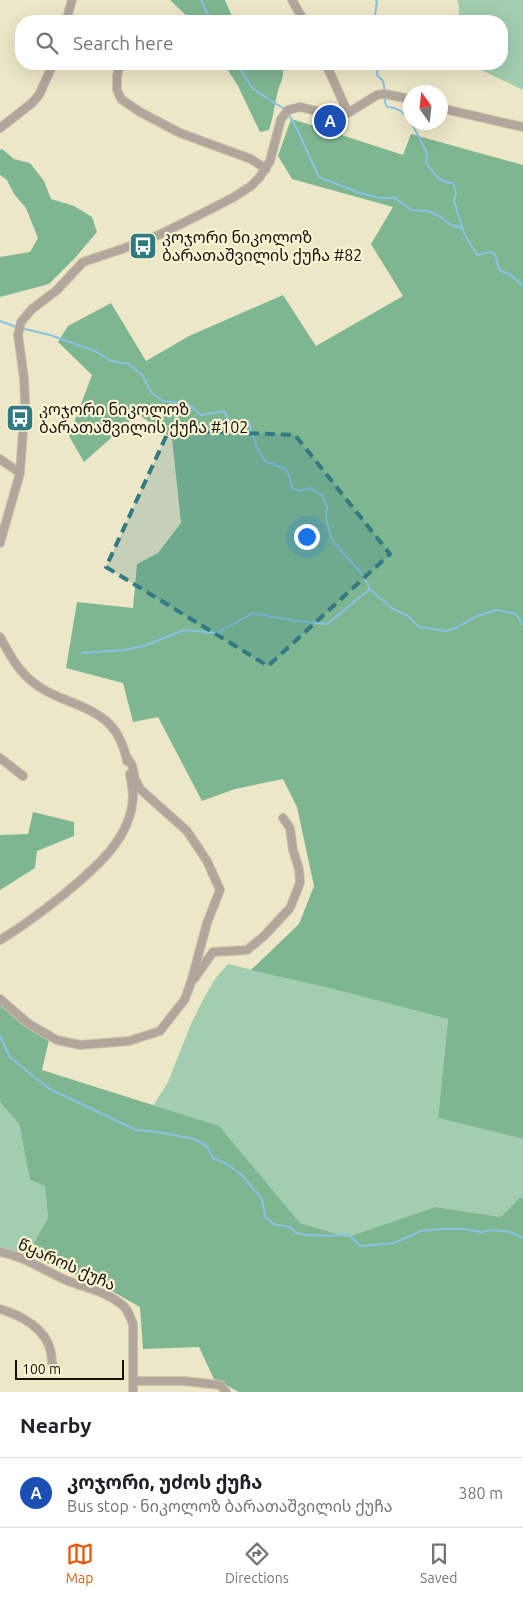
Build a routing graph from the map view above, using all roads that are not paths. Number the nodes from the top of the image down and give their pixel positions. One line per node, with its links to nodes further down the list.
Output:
1 (72, 0): 3 (street)
2 (292, 0): 4 (street)
3 (68, 15)
4 (301, 15)
5 (50, 70): 12 (street)
6 (118, 70): 13 (street)
7 (329, 70): 10 (street)
8 (403, 97): 10 (street)
9 (448, 110): 11 (street)
10 (348, 113): 13 (street)
11 (523, 127)
12 (0, 128)
13 (266, 169): 15 (street)
14 (0, 459): 15 (street)
15 (20, 473): 16 (street)
16 (0, 543)
17 (0, 637): 18 (street)
18 (126, 756): 22 (street); 23 (street)
19 (0, 758): 20 (street)
20 (23, 776)
21 (283, 818): 23 (street)
22 (0, 940)
23 (191, 982): 24 (street)
24 (0, 999)
25 (0, 1252): 28 (street, წყაროს ქუჩა)
26 (0, 1309): 27 (street)
27 (53, 1368)
28 (133, 1381): 29 (street, წყაროს ქუჩა); 30 (street)
29 (133, 1392)
30 (226, 1392)

